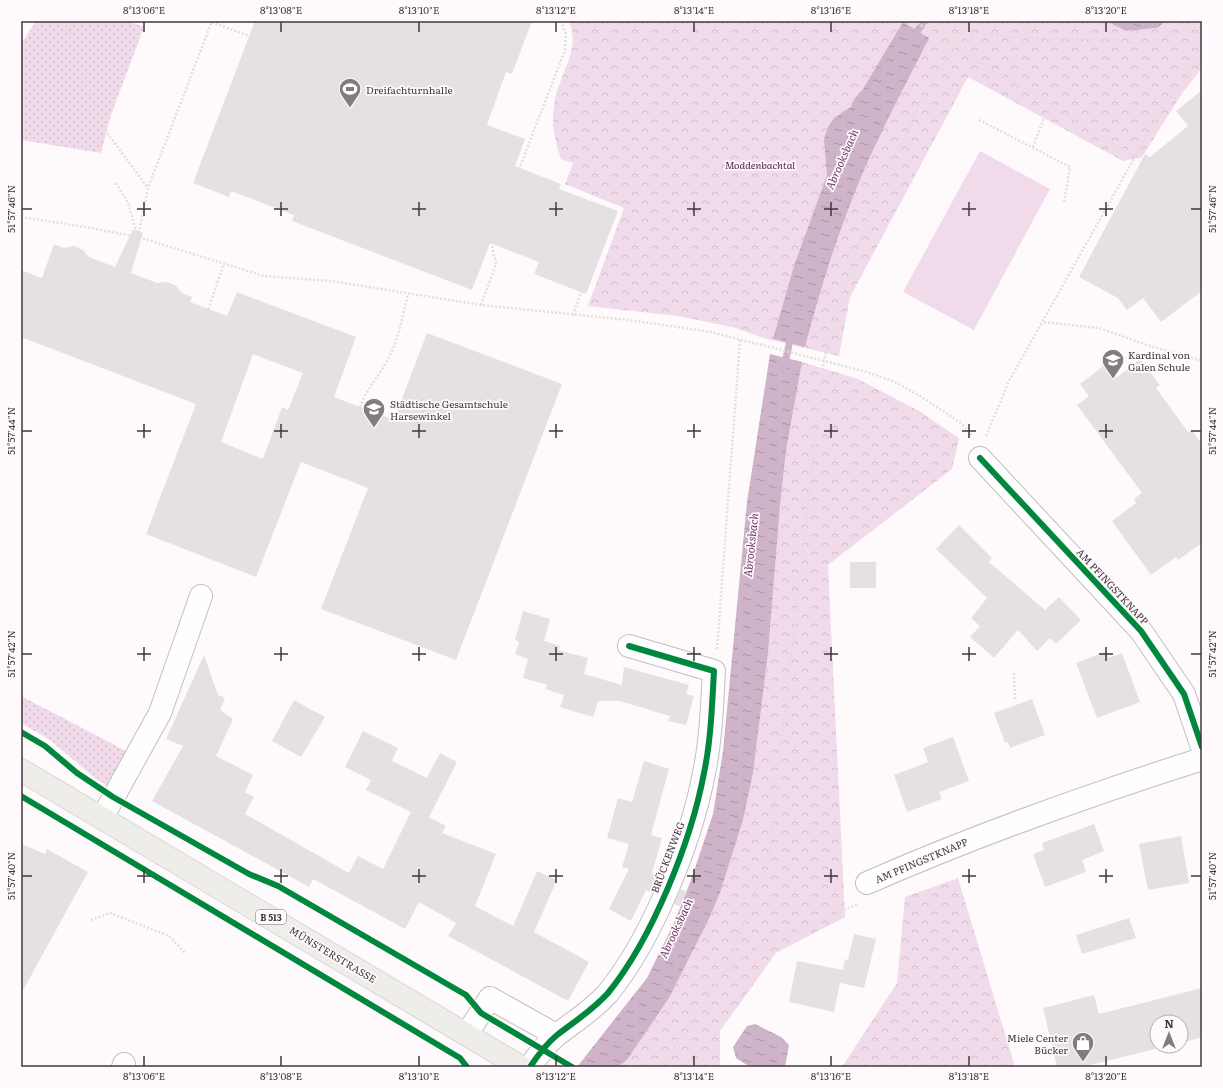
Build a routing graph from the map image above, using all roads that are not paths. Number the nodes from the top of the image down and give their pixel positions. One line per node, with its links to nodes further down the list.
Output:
1 (980, 458): 4 (street, AM PFINGSTKNAPP)
2 (201, 596): 8 (street)
3 (629, 646): 11 (street, BRÜCKENWEG)
4 (1202, 743): 5 (street, AM PFINGSTKNAPP)
5 (1202, 747)
6 (1202, 759): 9 (street, AM PFINGSTKNAPP)
7 (21, 770): 8 (main road, MÜNSTERSTRASSE / B 513)
8 (102, 818): 10 (main road, MÜNSTERSTRASSE / B 513)
9 (867, 883)
10 (467, 1034): 11 (street); 12 (main road, MÜNSTERSTRASSE / B 513)
11 (556, 1036): 13 (street, BRÜCKENWEG)
12 (521, 1067)
13 (530, 1067)

